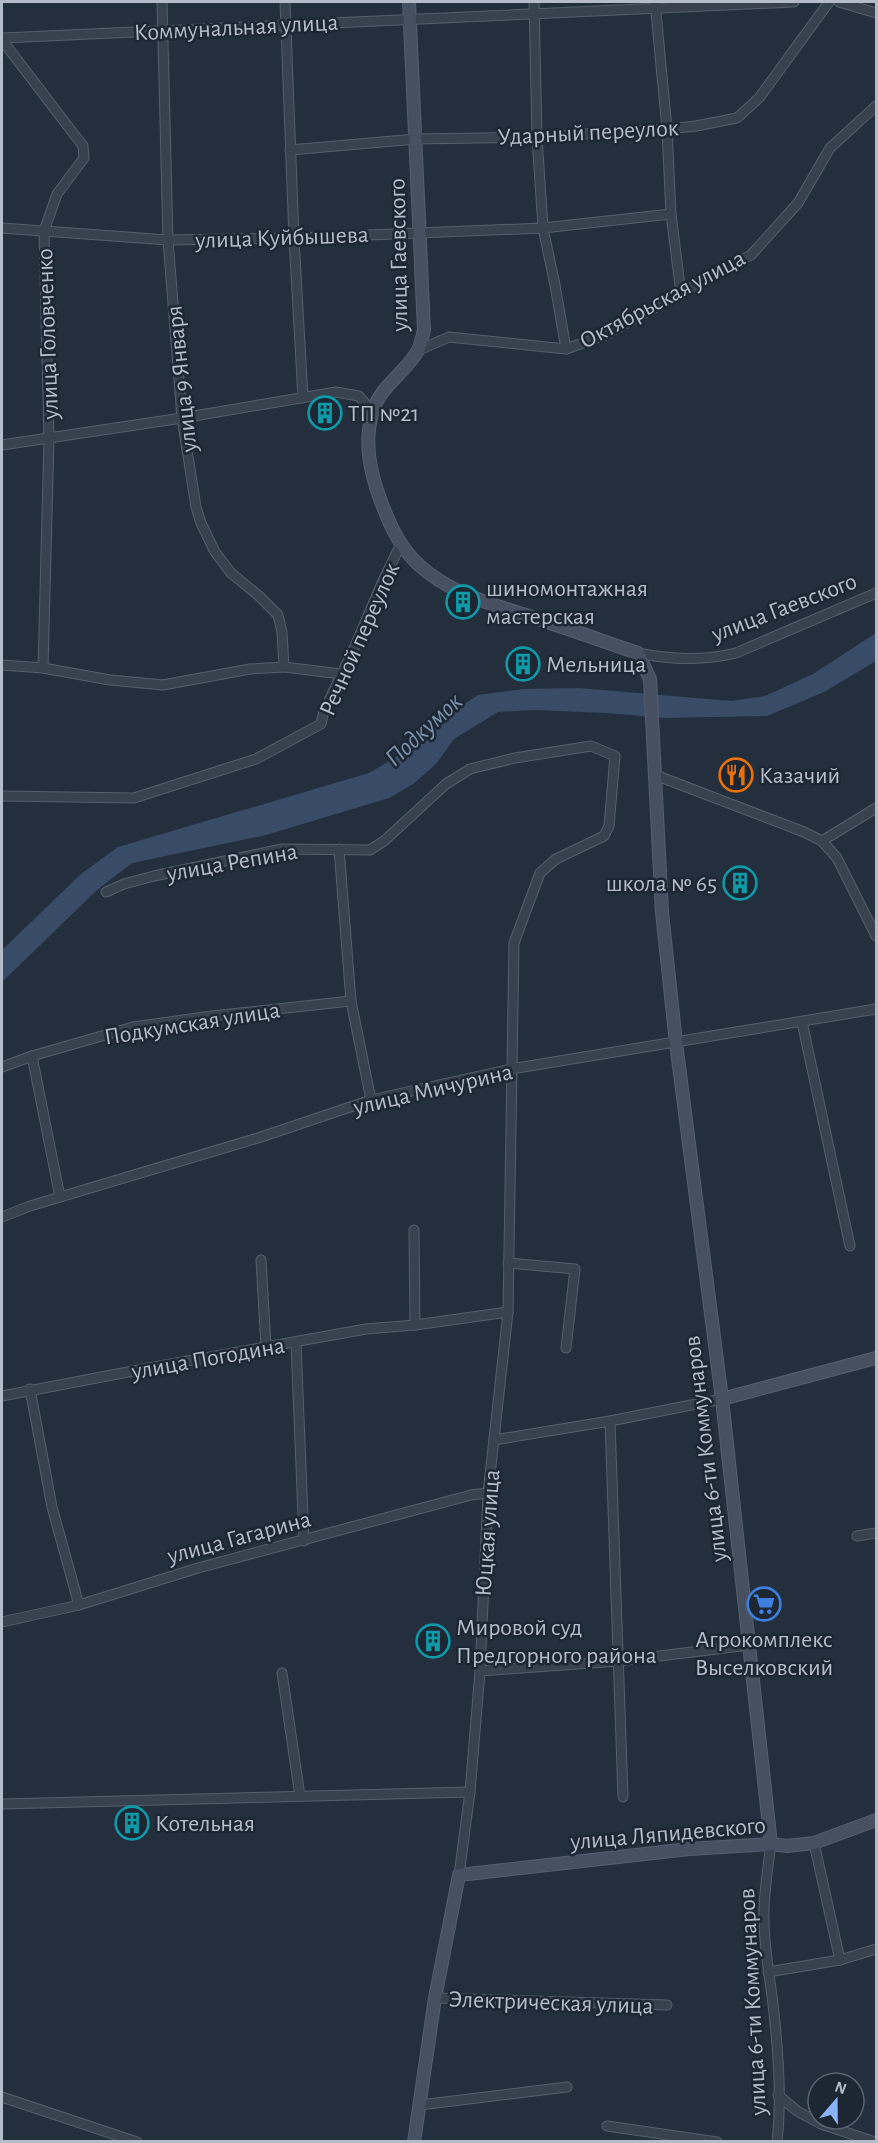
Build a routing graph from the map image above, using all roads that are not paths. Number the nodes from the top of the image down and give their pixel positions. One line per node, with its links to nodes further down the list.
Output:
1 (162, 2): 13 (street, улица 9 Января)
2 (285, 2): 12 (street)
3 (410, 2): 11 (main road, улица Гаевского)
4 (534, 2): 9 (street)
5 (795, 2): 8 (street, Коммунальная улица)
6 (829, 2): 16 (street, Ударный переулок)
7 (839, 2): 10 (street)
8 (655, 5): 9 (street, Коммунальная улица); 16 (street)
9 (535, 13): 11 (street, Коммунальная улица); 17 (street)
10 (876, 14)
11 (410, 19): 12 (street, Коммунальная улица); 18 (main road, улица Гаевского)
12 (286, 24): 13 (street, Коммунальная улица); 19 (street)
13 (163, 30): 14 (street, Коммунальная улица); 26 (street, улица 9 Января)
14 (2, 39): 23 (street, улица Головченко)
15 (876, 106): 27 (street, Октябрьская улица)
16 (667, 129): 17 (street, Ударный переулок); 20 (street)
17 (537, 137): 18 (street, Ударный переулок); 22 (street)
18 (416, 139): 19 (street, Ударный переулок); 24 (main road, улица Гаевского)
19 (290, 150): 25 (street)
20 (671, 214): 22 (street, улица Куйбышева); 27 (street)
21 (2, 228): 23 (street, улица Куйбышева)
22 (543, 228): 24 (street, улица Куйбышева); 28 (street)
23 (44, 231): 26 (street, улица Куйбышева); 33 (street, улица Головченко)
24 (419, 233): 25 (street, улица Куйбышева); 29 (main road, улица Гаевского)
25 (294, 238): 26 (street, улица Куйбышева); 30 (street)
26 (168, 240): 32 (street, улица 9 Января)
27 (681, 294): 28 (street, Октябрьская улица)
28 (566, 349): 29 (street, Октябрьская улица)
29 (419, 350): 31 (main road, улица Гаевского)
30 (303, 398): 31 (street); 32 (street)
31 (372, 412): 35 (main road, улица Гаевского)
32 (182, 418): 33 (street); 40 (street, улица 9 Января)
33 (49, 438): 34 (street); 39 (street, улица Головченко)
34 (2, 445)
35 (401, 544): 37 (main road, улица Гаевского); 41 (street, Речной переулок)
36 (876, 594): 37 (street, улица Гаевского)
37 (638, 653): 43 (main road, улица 6-ти Коммунаров)
38 (2, 665): 39 (street)
39 (43, 668): 40 (street)
40 (284, 668): 41 (street)
41 (341, 674): 44 (street, Речной переулок)
42 (615, 756): 47 (street, улица Репина); 56 (street, Юцкая улица)
43 (655, 776): 46 (street); 53 (main road, улица 6-ти Коммунаров)
44 (2, 796)
45 (876, 808): 46 (street)
46 (822, 841): 49 (street)
47 (339, 849): 48 (street, улица Репина); 50 (street)
48 (106, 892)
49 (876, 936)
50 (351, 1001): 54 (street, Подкумская улица); 57 (street)
51 (876, 1009): 52 (street, улица Мичурина)
52 (802, 1022): 53 (street, улица Мичурина); 61 (street)
53 (676, 1043): 56 (street, улица Мичурина); 72 (main road, улица 6-ти Коммунаров)
54 (32, 1056): 55 (street, Подкумская улица); 58 (street)
55 (2, 1067)
56 (511, 1069): 57 (street, улица Мичурина); 63 (street, Юцкая улица)
57 (371, 1100): 58 (street, улица Мичурина)
58 (60, 1197): 59 (street, улица Мичурина)
59 (2, 1217)
60 (414, 1230): 65 (street)
61 (850, 1246)
62 (261, 1260): 67 (street)
63 (508, 1263): 64 (street, Юцкая улица); 68 (street)
64 (508, 1312): 65 (street, улица Погодина); 74 (street, Юцкая улица)
65 (415, 1325): 66 (street, улица Погодина)
66 (296, 1342): 67 (street, улица Погодина); 78 (street)
67 (266, 1347): 70 (street, улица Погодина)
68 (566, 1348)
69 (876, 1358): 72 (main road)
70 (30, 1389): 71 (street, улица Погодина); 79 (street)
71 (2, 1396)
72 (722, 1399): 73 (street); 81 (main road, улица 6-ти Коммунаров)
73 (610, 1421): 74 (street); 82 (street)
74 (494, 1440): 75 (street, Юцкая улица)
75 (488, 1493): 78 (street, улица Гагарина); 83 (street, Юцкая улица)
76 (876, 1533): 77 (street)
77 (856, 1536)
78 (304, 1541): 79 (street, улица Гагарина)
79 (79, 1605): 80 (street, улица Гагарина)
80 (2, 1622)
81 (749, 1645): 82 (street); 91 (main road, улица 6-ти Коммунаров)
82 (618, 1661): 83 (street); 87 (street)
83 (480, 1671): 85 (street, Юцкая улица)
84 (282, 1673): 86 (street)
85 (471, 1792): 86 (street); 92 (street, Юцкая улица)
86 (300, 1796): 88 (street)
87 (622, 1797)
88 (2, 1804)
89 (876, 1821): 90 (main road, улица Ляпидевского)
90 (814, 1843): 91 (main road, улица Ляпидевского); 94 (street)
91 (771, 1844): 92 (main road, улица Ляпидевского); 95 (street, улица 6-ти Коммунаров)
92 (459, 1875): 96 (main road)
93 (876, 1949): 94 (street)
94 (840, 1960): 95 (street)
95 (768, 1972): 99 (street, улица 6-ти Коммунаров)
96 (435, 1998): 97 (street, Электрическая улица); 101 (main road)
97 (667, 2005)
98 (567, 2087): 101 (street)
99 (778, 2095): 106 (street, улица 6-ти Коммунаров); 107 (street)
100 (2, 2097): 103 (street)
101 (420, 2105): 104 (main road)
102 (607, 2126): 105 (street)
103 (137, 2142)
104 (414, 2142)
105 (717, 2142)
106 (777, 2142)
107 (875, 2142)

